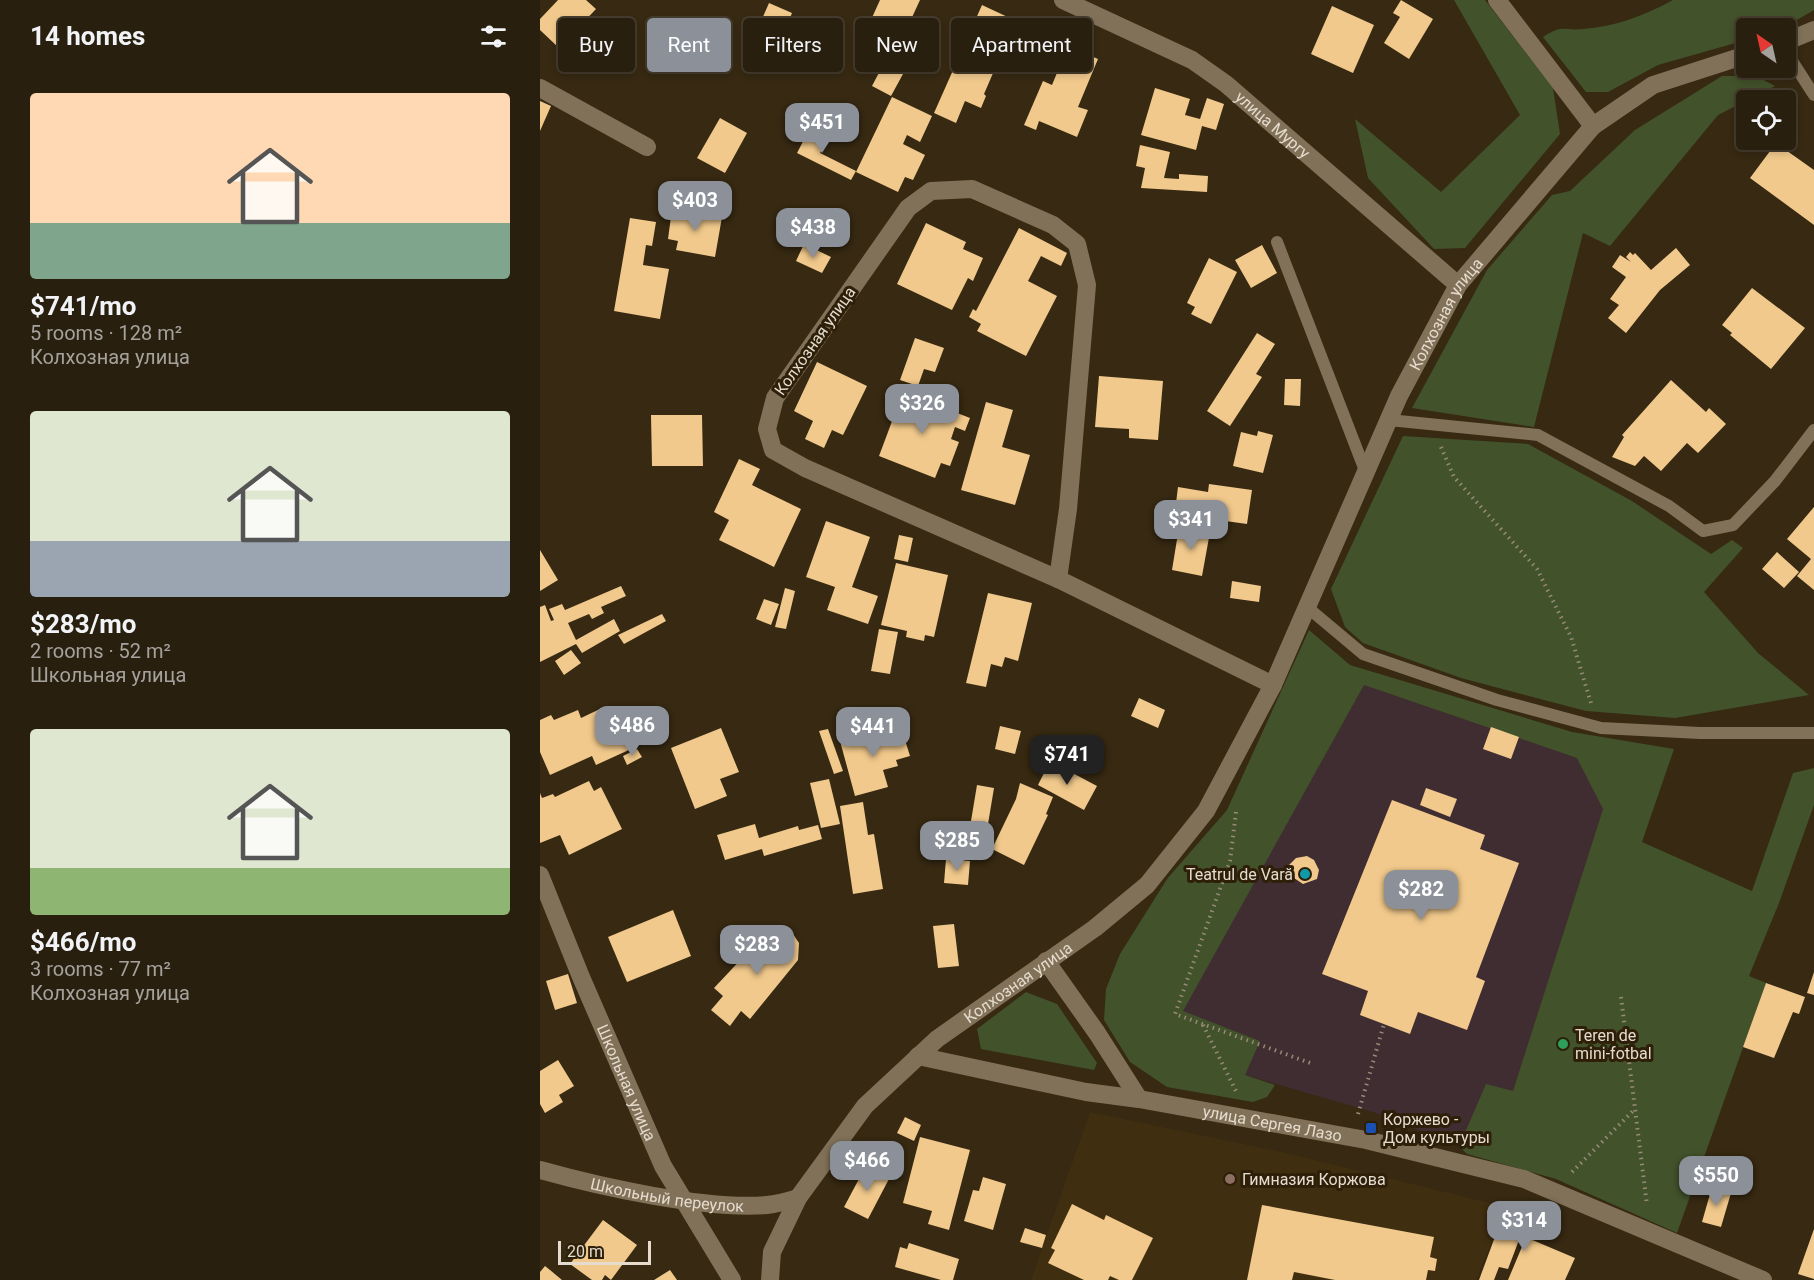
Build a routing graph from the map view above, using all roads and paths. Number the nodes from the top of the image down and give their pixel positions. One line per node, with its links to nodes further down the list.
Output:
1 (1063, 0): 12 (street, улица Мургу)
2 (1497, 0): 9 (street)
3 (1814, 30): 4 (street)
4 (1796, 37)
5 (1736, 58): 9 (street, Колхозная улица)
6 (1796, 67): 8 (lane)
7 (540, 88): 10 (street)
8 (1814, 95)
9 (1593, 126): 12 (street, Колхозная улица)
10 (647, 147)
11 (1277, 242): 16 (lane)
12 (1458, 285): 13 (street, Колхозная улица)
13 (1389, 420): 14 (lane); 16 (street, Колхозная улица)
14 (1432, 424): 15 (lane); 20 (path)
15 (1814, 430)
16 (1366, 472): 18 (street, Колхозная улица)
17 (1058, 579): 17 (street, Колхозная улица); 19 (street, Колхозная улица)
18 (1306, 607): 19 (street, Колхозная улица); 20 (lane)
19 (1273, 685): 24 (street, Колхозная улица)
20 (1598, 727): 21 (lane)
21 (1814, 733)
22 (1237, 805): 27 (path)
23 (540, 875): 37 (street, Школьная улица)
24 (1046, 962): 28 (street, Колхозная улица); 30 (street)
25 (1621, 998): 31 (path)
26 (1384, 1024): 33 (path)
27 (1203, 1025): 29 (path); 32 (path)
28 (918, 1056): 30 (street, улица Сергея Лазо); 36 (street, Колхозная улица)
29 (1313, 1064)
30 (1139, 1099): 32 (street, улица Сергея Лазо)
31 (1635, 1109): 35 (path); 38 (path)
32 (1250, 1118): 33 (street, улица Сергея Лазо)
33 (1350, 1137): 35 (street, улица Сергея Лазо)
34 (540, 1170): 37 (street, Школьный переулок)
35 (1552, 1192): 38 (street, улица Сергея Лазо)
36 (798, 1198): 37 (street, Школьный переулок); 40 (street, Колхозная улица)
37 (684, 1200): 39 (street, Школьная улица)
38 (1652, 1235): 41 (street, улица Сергея Лазо)
39 (732, 1280)
40 (770, 1280)
41 (1763, 1280)

